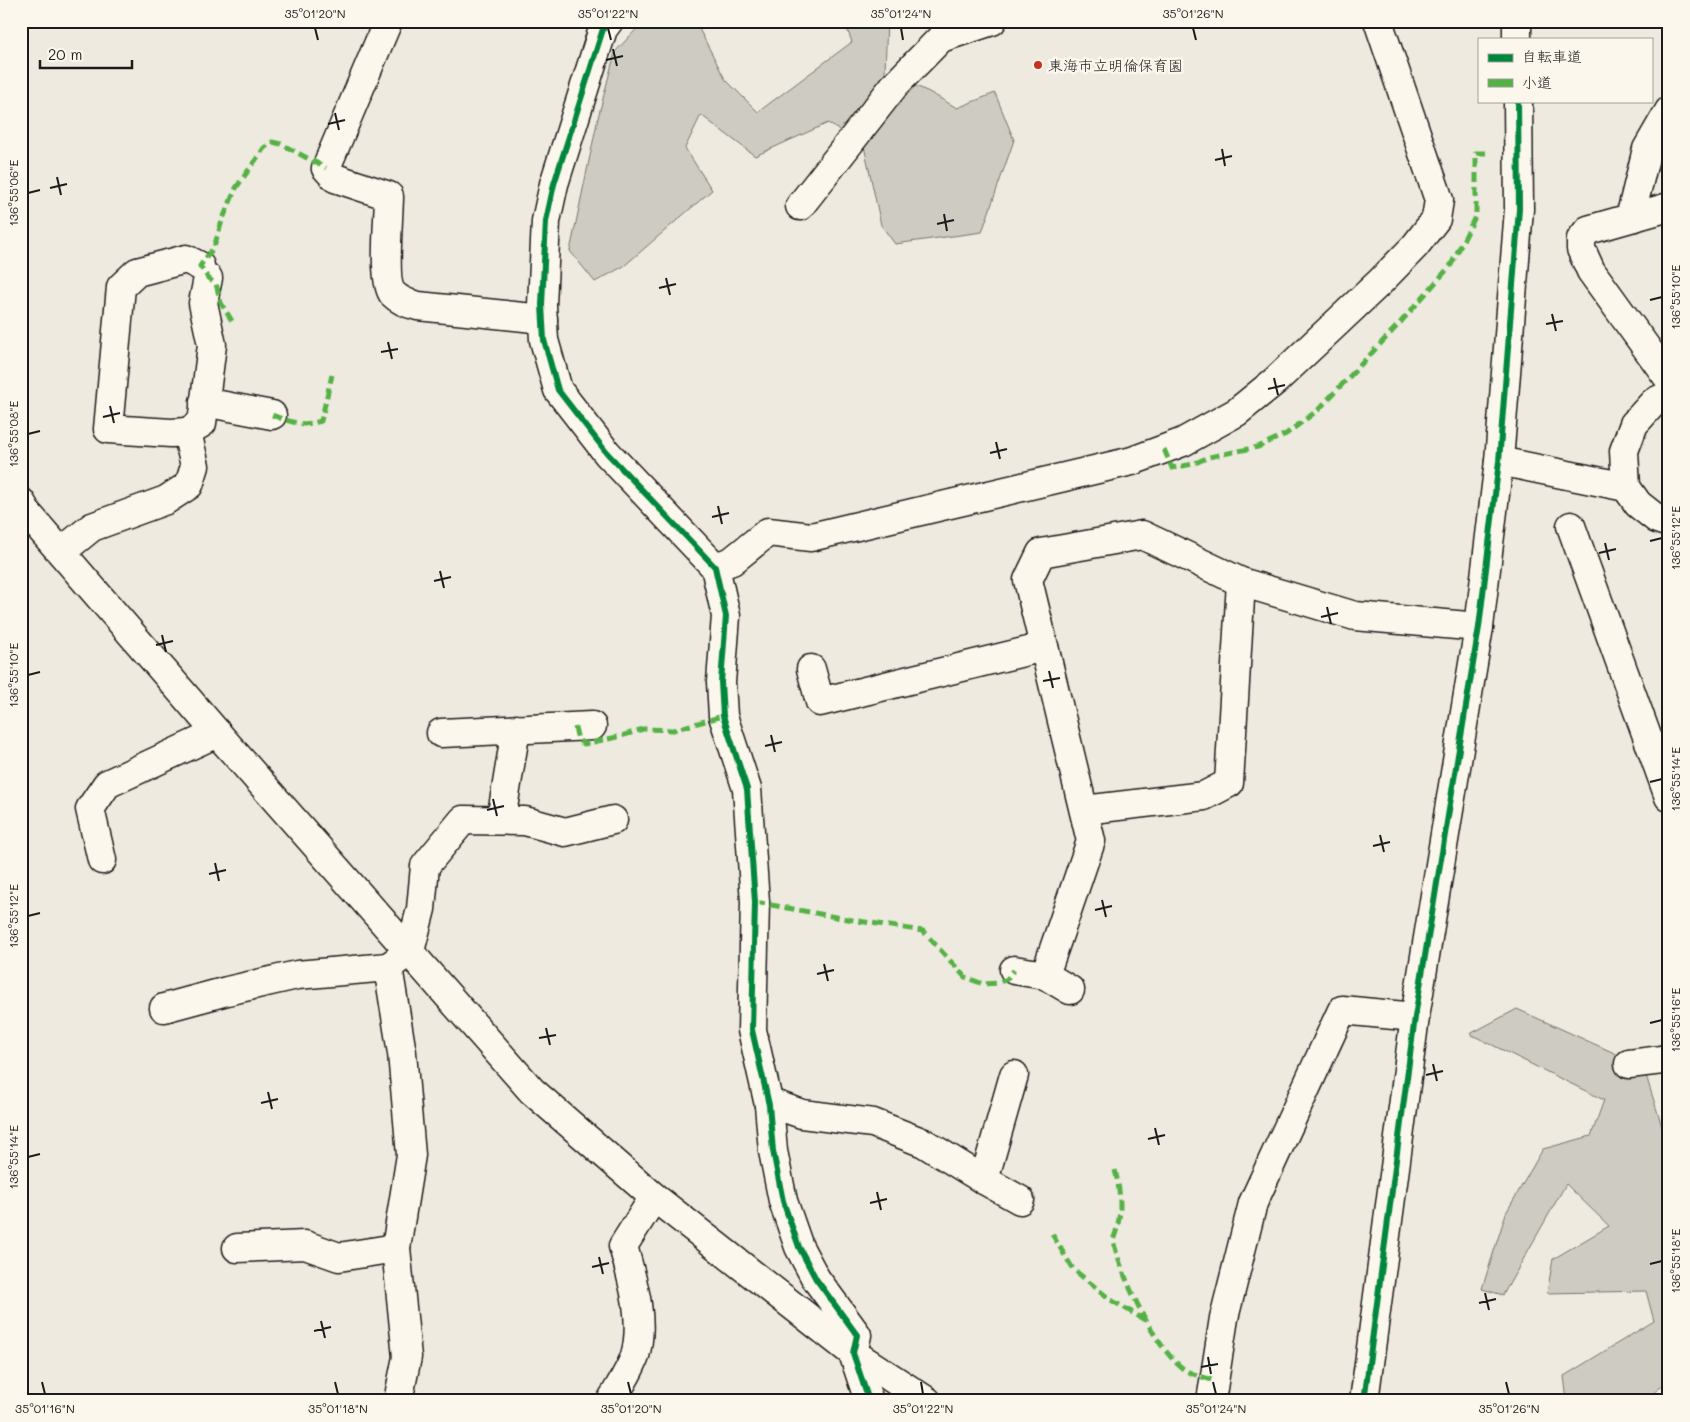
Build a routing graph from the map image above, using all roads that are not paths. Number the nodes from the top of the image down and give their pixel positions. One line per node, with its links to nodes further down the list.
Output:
1 (388, 21): 12 (street)
2 (609, 21): 12 (street)
3 (992, 21): 9 (street)
4 (1378, 21): 24 (street)
5 (1516, 21): 6 (street)
6 (1517, 38)
7 (1518, 102): 18 (street)
8 (1669, 111): 11 (street)
9 (800, 206)
10 (1669, 207): 11 (street)
11 (1634, 217): 13 (street)
12 (543, 319): 24 (street)
13 (1669, 379)
14 (1669, 395): 19 (street)
15 (204, 402): 16 (street); 17 (street); 17 (street)
16 (272, 415)
17 (187, 432): 23 (street)
18 (1499, 461): 19 (street); 26 (street)
19 (1626, 487): 21 (street)
20 (21, 502): 23 (street)
21 (1669, 523)
22 (1571, 526): 33 (street)
23 (61, 552): 31 (street)
24 (715, 567): 48 (street)
25 (1241, 582): 26 (street); 27 (street); 34 (street)
26 (1480, 627): 44 (street)
27 (1044, 647): 28 (street); 34 (street)
28 (811, 668)
29 (592, 726): 30 (street)
30 (516, 729): 32 (street); 35 (street)
31 (217, 732): 37 (street); 38 (street)
32 (441, 733)
33 (1669, 797)
34 (1084, 810): 41 (street)
35 (501, 820): 36 (street); 38 (street)
36 (613, 820)
37 (102, 860)
38 (410, 951): 39 (street); 50 (street)
39 (388, 967): 43 (street); 53 (street)
40 (1014, 970): 41 (street)
41 (1045, 975): 42 (street)
42 (1070, 990)
43 (164, 1008)
44 (1415, 1017): 59 (street); 60 (street)
45 (1669, 1057): 46 (street)
46 (1629, 1064)
47 (1014, 1075): 49 (street)
48 (769, 1105): 49 (street); 54 (street)
49 (984, 1180): 51 (street)
50 (654, 1197): 54 (street); 55 (street)
51 (1020, 1200)
52 (237, 1248): 53 (street)
53 (396, 1248): 56 (street)
54 (853, 1353): 57 (street); 58 (street)
55 (612, 1400)
56 (398, 1401)
57 (869, 1401)
58 (927, 1401)
59 (1211, 1401)
60 (1364, 1401)

